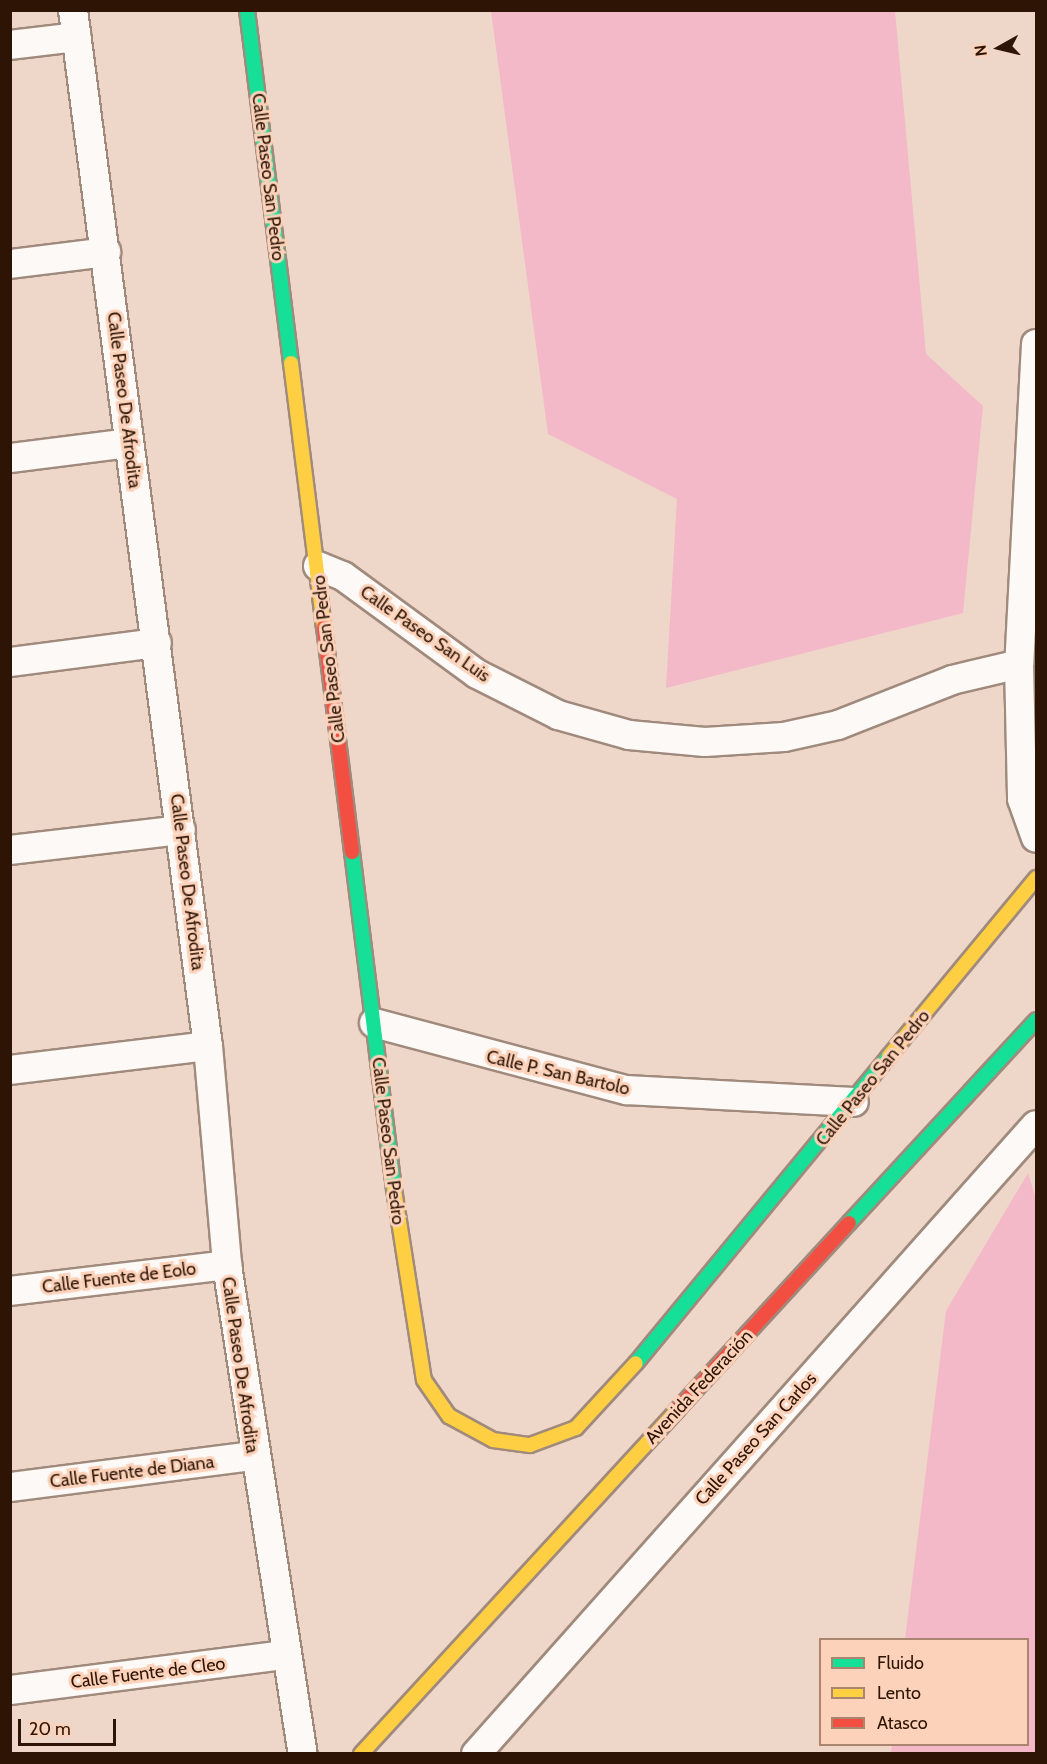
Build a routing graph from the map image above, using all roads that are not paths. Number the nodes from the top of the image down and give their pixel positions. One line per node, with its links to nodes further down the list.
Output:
1 (247, 10): 9 (street, Calle Paseo San Pedro)
2 (75, 24): 3 (street); 4 (street, Calle Paseo De Afrodita)
3 (10, 45)
4 (106, 252): 5 (street); 7 (street, Calle Paseo De Afrodita)
5 (10, 264)
6 (1036, 344): 12 (street)
7 (128, 443): 8 (street); 10 (street, Calle Paseo De Afrodita)
8 (10, 458)
9 (318, 566): 12 (street, Calle Paseo San Luis); 18 (street, Calle Paseo San Pedro)
10 (157, 644): 11 (street); 13 (street, Calle Paseo De Afrodita)
11 (10, 662)
12 (1019, 664): 14 (street)
13 (181, 830): 15 (street); 19 (street, Calle Paseo De Afrodita)
14 (1036, 838)
15 (10, 850)
16 (1036, 878): 21 (street, Calle Paseo San Pedro)
17 (1036, 1020): 30 (street, Avenida Federación)
18 (374, 1023): 21 (street, Calle P. San Bartolo); 21 (street, Calle Paseo San Pedro)
19 (208, 1046): 20 (street); 23 (street, Calle Paseo De Afrodita)
20 (10, 1070)
21 (854, 1102)
22 (1036, 1125): 31 (street, Calle Paseo San Carlos)
23 (226, 1265): 24 (street, Calle Fuente de Eolo); 25 (street, Calle Paseo De Afrodita)
24 (10, 1291)
25 (253, 1456): 26 (street, Calle Fuente de Diana); 27 (street, Calle Paseo De Afrodita)
26 (10, 1487)
27 (285, 1656): 28 (street, Calle Fuente de Cleo); 29 (street, Calle Paseo De Afrodita)
28 (10, 1690)
29 (303, 1754)
30 (361, 1754)
31 (476, 1754)

